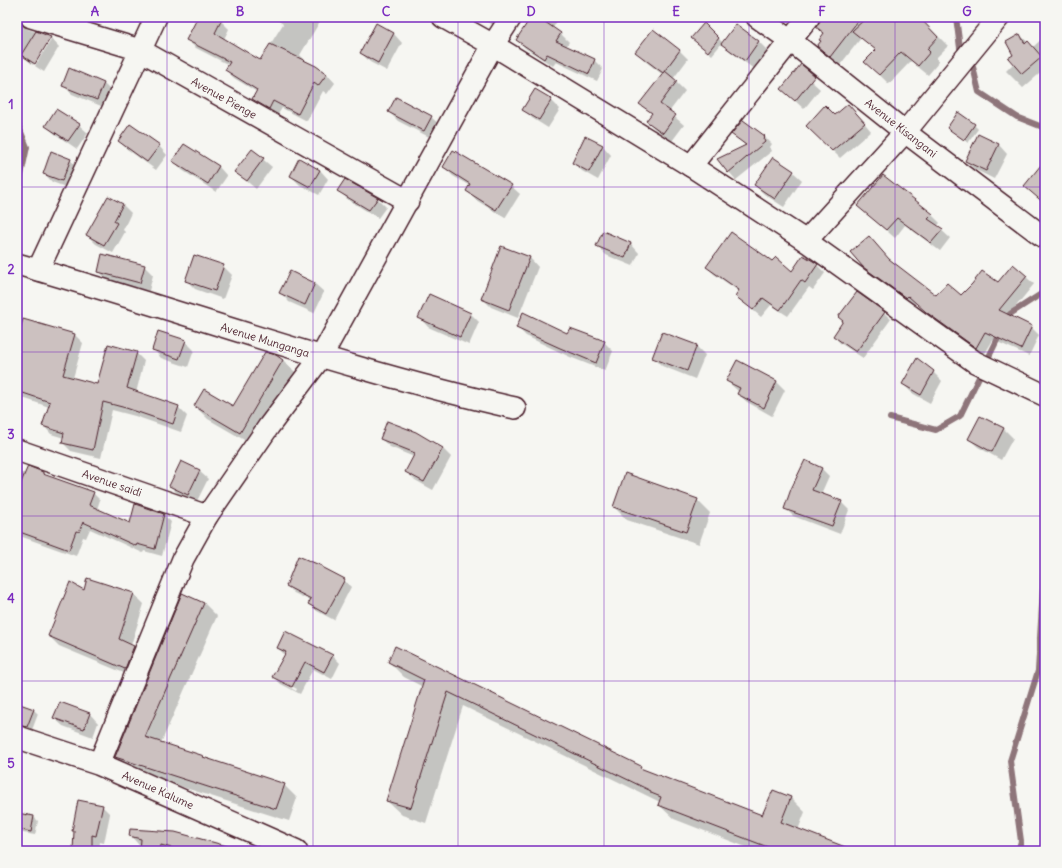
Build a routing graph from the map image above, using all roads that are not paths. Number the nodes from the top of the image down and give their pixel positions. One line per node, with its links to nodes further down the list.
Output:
1 (31, 17): 10 (street, Avenue Pienge)
2 (156, 17): 10 (street)
3 (442, 17): 9 (street)
4 (511, 17): 9 (street)
5 (757, 17): 8 (street, Avenue Kisangani)
6 (809, 17): 8 (street)
7 (999, 17): 11 (street)
8 (791, 41): 11 (street, Avenue Kisangani); 12 (street)
9 (493, 45): 12 (street); 13 (street)
10 (140, 50): 13 (street, Avenue Pienge); 17 (street)
11 (904, 132): 14 (street, Avenue Kisangani); 15 (street)
12 (691, 166): 15 (street)
13 (408, 201): 18 (street)
14 (1045, 238)
15 (806, 242): 19 (street)
16 (17, 264): 17 (street, Avenue Munganga)
17 (38, 270): 18 (street, Avenue Munganga)
18 (321, 357): 20 (street, Avenue Munganga); 22 (street)
19 (1044, 395)
20 (515, 408)
21 (17, 450): 22 (street, Avenue saidi)
22 (206, 516): 24 (street)
23 (17, 737): 24 (street, Avenue Kalume)
24 (99, 764): 25 (street, Avenue Kalume)
25 (296, 851)

